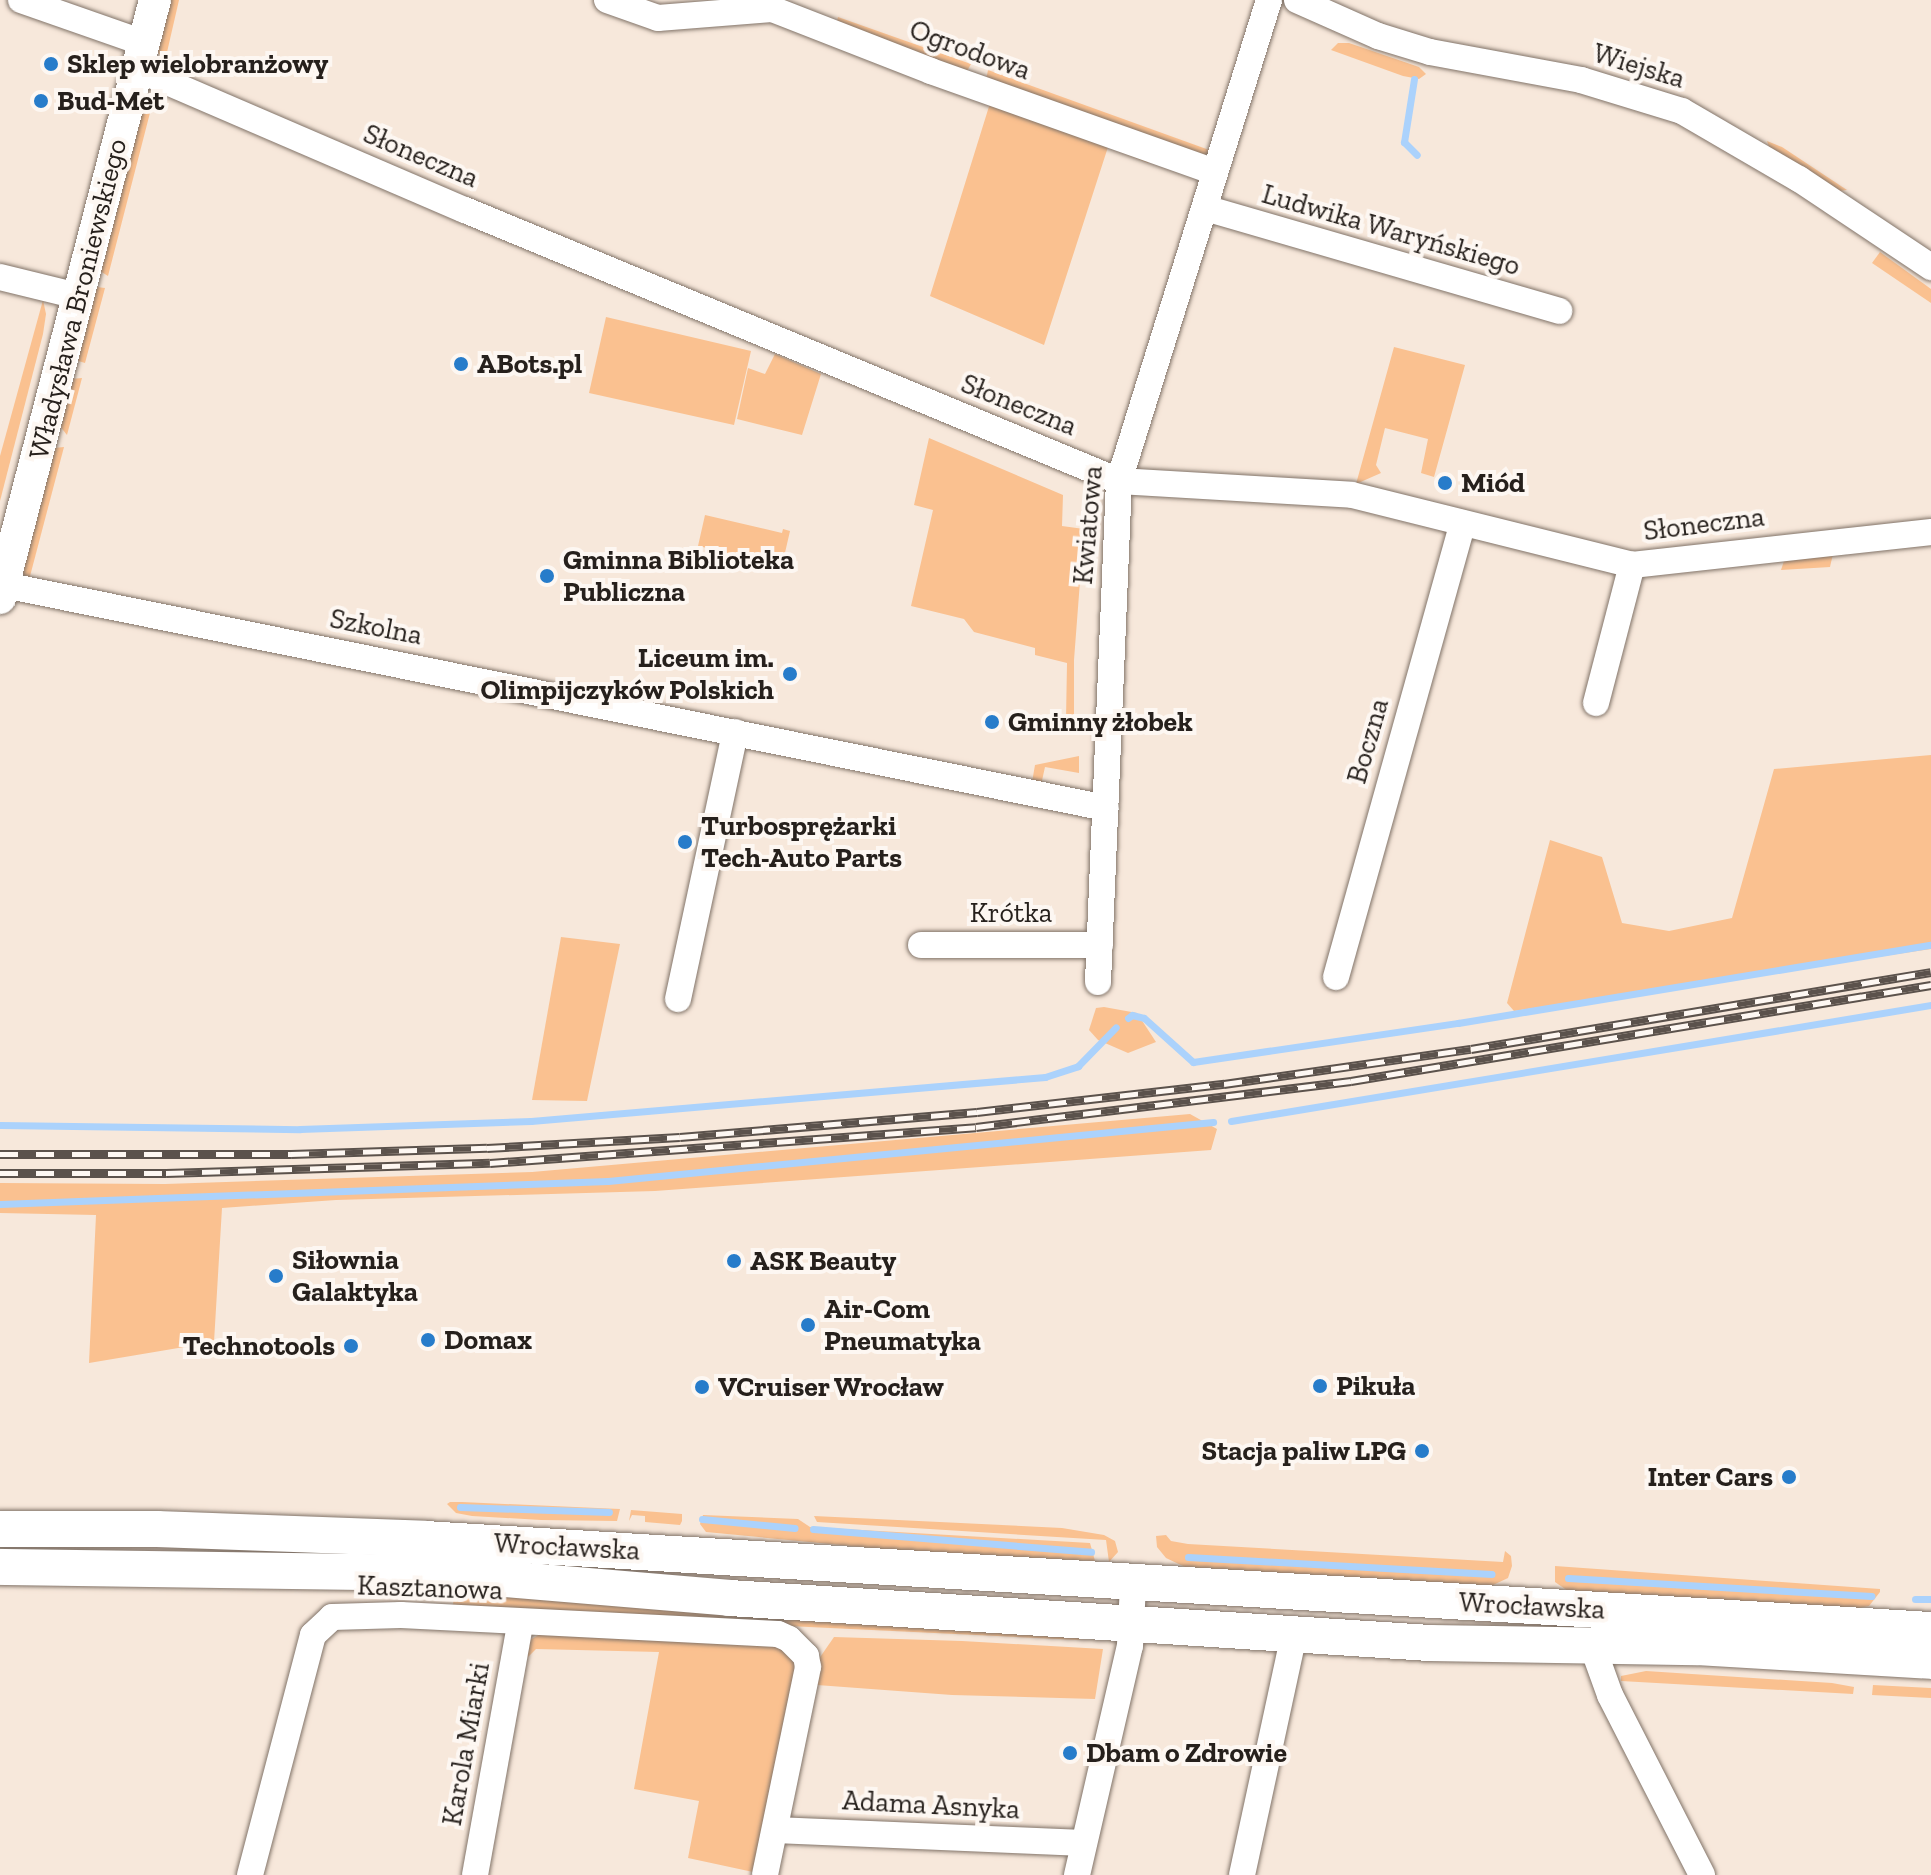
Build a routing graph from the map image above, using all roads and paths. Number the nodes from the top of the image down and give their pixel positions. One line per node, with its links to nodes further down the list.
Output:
1 (21, 0): 6 (street, Słoneczna)
2 (155, 0): 6 (street, Władysława Broniewskiego)
3 (607, 0): 7 (street, Ogrodowa)
4 (1269, 0): 7 (street, Kwiatowa)
5 (1297, 0): 9 (street, Wiejska)
6 (140, 56): 11 (street, Władysława Broniewskiego); 13 (street, Słoneczna)
7 (1215, 172): 8 (street, Kwiatowa)
8 (1205, 208): 12 (street, Ludwika Waryńskiego); 13 (street, Kwiatowa)
9 (1931, 267)
10 (0, 277): 11 (street)
11 (78, 296): 17 (street, Władysława Broniewskiego)
12 (1559, 311)
13 (1119, 481): 14 (street, Słoneczna); 20 (street, Kwiatowa)
14 (1463, 523): 16 (street, Słoneczna); 23 (street, Boczna)
15 (1931, 532): 16 (street, Słoneczna)
16 (1632, 565): 18 (street)
17 (3, 577): 19 (street, Szkolna)
18 (1596, 703)
19 (735, 732): 20 (street, Szkolna); 25 (street)
20 (1106, 808): 22 (street, Kwiatowa)
21 (921, 945): 22 (street, Krótka)
22 (1100, 945): 24 (street, Kwiatowa)
23 (1336, 977)
24 (1098, 982)
25 (678, 999)
26 (0, 1529): 28 (main road, Wrocławska)
27 (0, 1567): 29 (main road, Wrocławska)
28 (1133, 1584): 29 (street); 31 (main road, Wrocławska)
29 (1132, 1623): 32 (main road, Wrocławska); 36 (street)
30 (520, 1624): 35 (street, Kasztanowa); 37 (street, Kasztanowa); 38 (street, Karola Miarki)
31 (1931, 1630)
32 (1294, 1634): 33 (main road, Wrocławska); 41 (street)
33 (1592, 1645): 34 (main road, Wrocławska); 42 (street)
34 (1931, 1661)
35 (776, 1830): 36 (street, Adama Asnyka); 39 (street)
36 (1083, 1843): 40 (street)
37 (250, 1875)
38 (475, 1875)
39 (765, 1875)
40 (1077, 1875)
41 (1242, 1875)
42 (1702, 1875)

